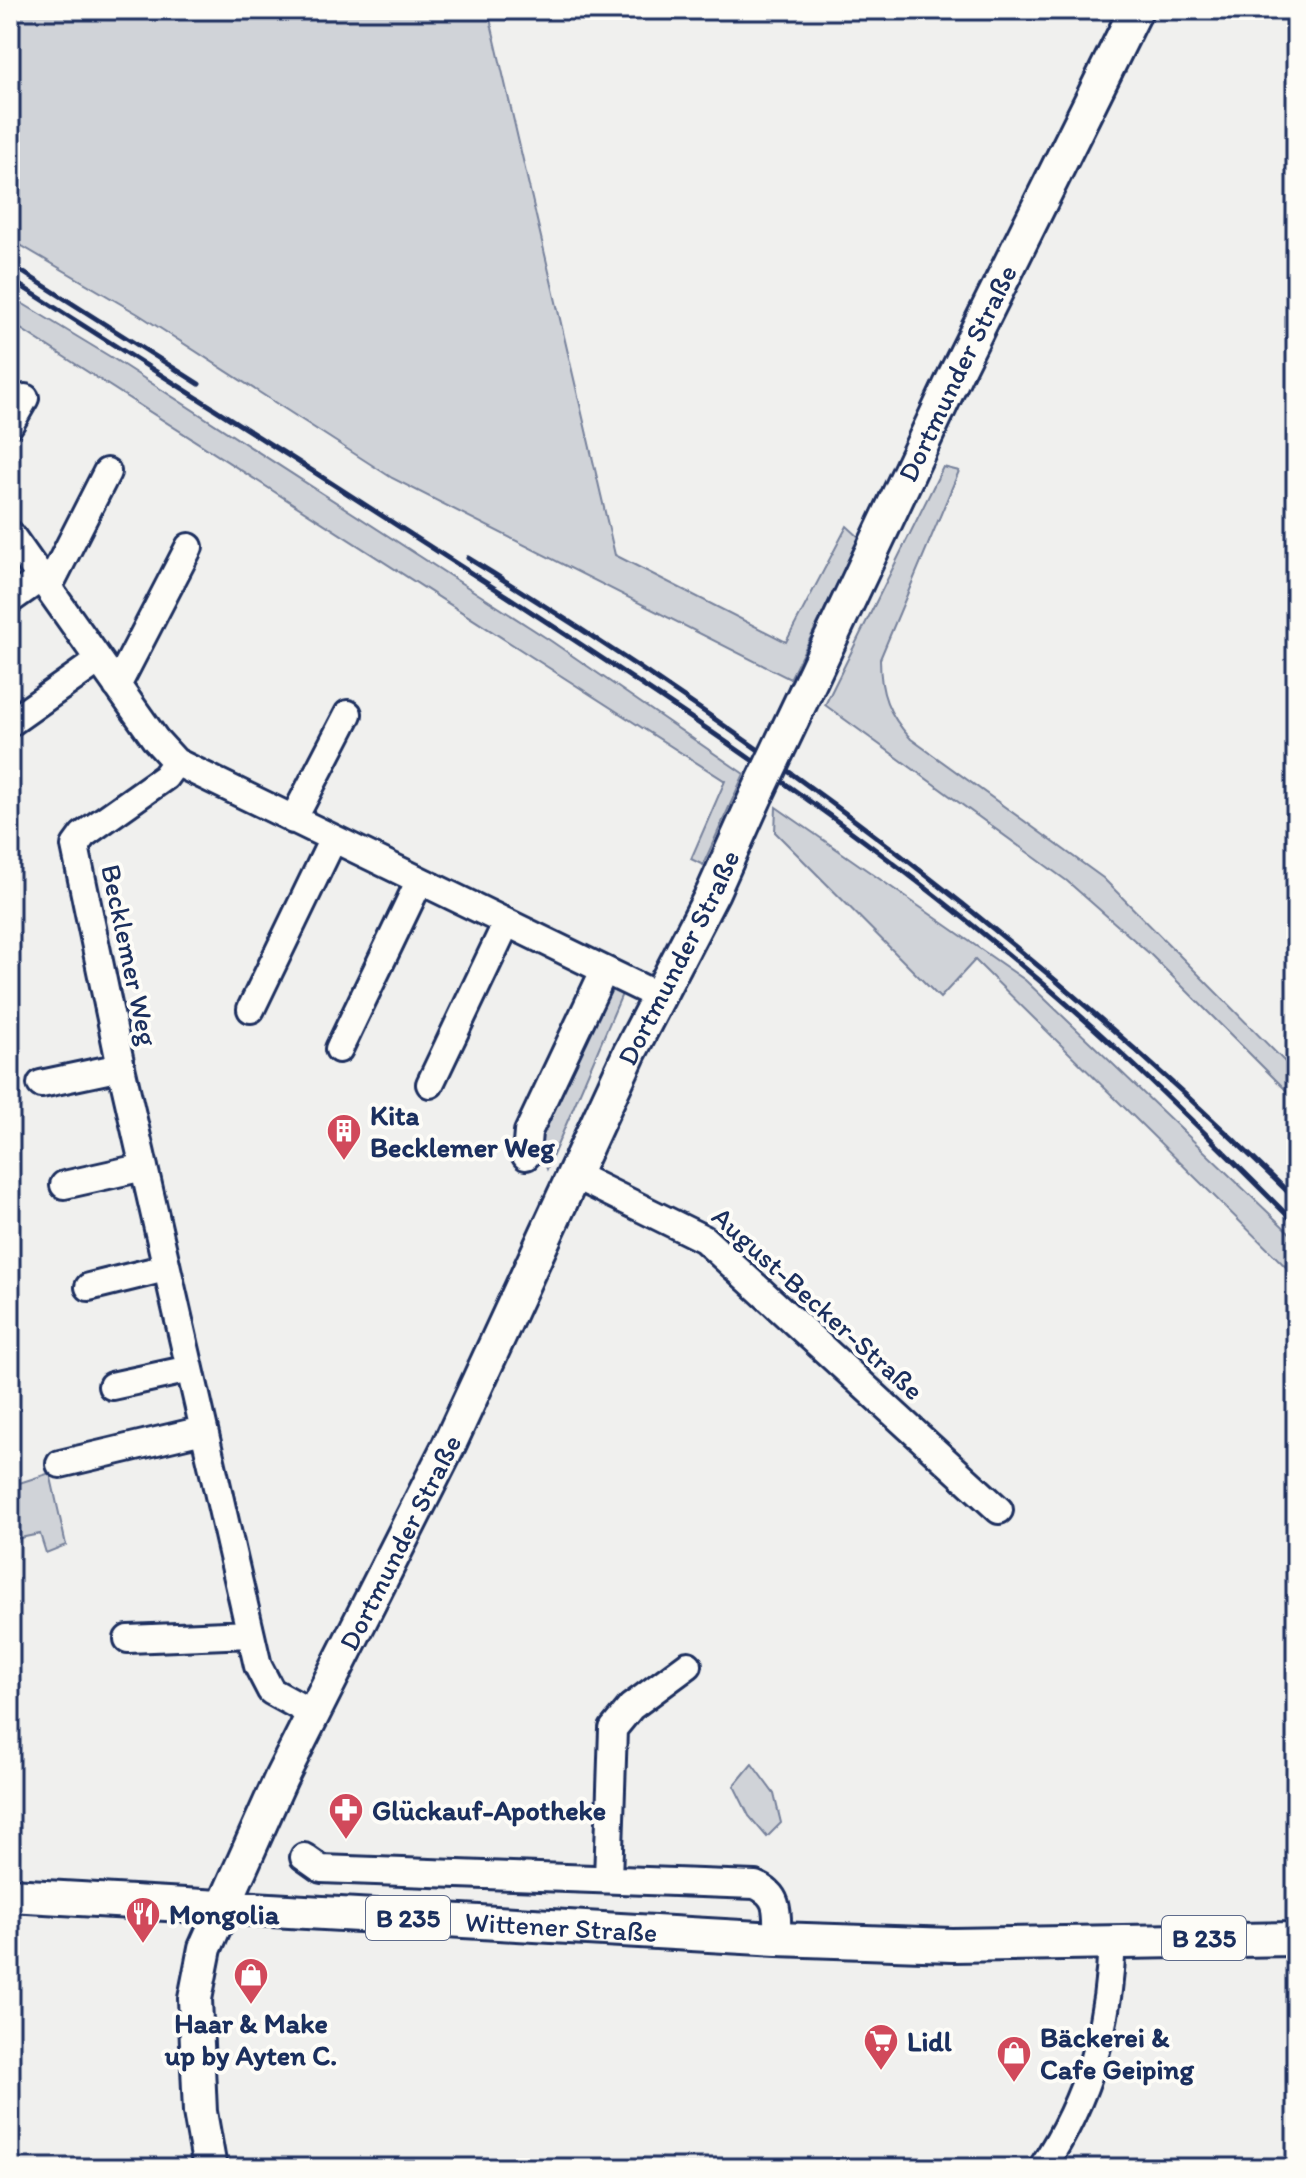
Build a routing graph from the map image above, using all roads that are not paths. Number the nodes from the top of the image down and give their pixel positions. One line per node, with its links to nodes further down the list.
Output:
1 (1137, 13): 19 (main road, Dortmunder Straße, bridge)
2 (25, 398): 3 (street)
3 (10, 424)
4 (107, 472): 7 (street)
5 (10, 534): 7 (street)
6 (189, 547): 10 (street)
7 (45, 583): 8 (street); 9 (street)
8 (10, 600)
9 (99, 660): 10 (street); 12 (street)
10 (117, 686): 13 (street)
11 (348, 714): 14 (street)
12 (10, 723)
13 (176, 762): 14 (street); 22 (street, Becklemer Weg)
14 (293, 820): 15 (street)
15 (332, 841): 16 (street); 20 (street)
16 (419, 882): 17 (street); 21 (street)
17 (506, 924): 18 (street); 24 (street)
18 (604, 971): 19 (street); 25 (street)
19 (658, 996): 27 (main road, Dortmunder Straße)
20 (251, 1009)
21 (339, 1049)
22 (121, 1067): 23 (street, Becklemer Weg); 26 (street, Becklemer Weg)
23 (41, 1084)
24 (430, 1084)
25 (526, 1156)
26 (144, 1167): 28 (street); 29 (street, Becklemer Weg)
27 (574, 1175): 35 (street, August-Becker-Straße); 39 (main road, Dortmunder Straße)
28 (64, 1185)
29 (166, 1268): 30 (street); 31 (street, Becklemer Weg)
30 (89, 1287)
31 (190, 1369): 32 (street); 33 (street, Becklemer Weg)
32 (112, 1386)
33 (203, 1430): 34 (street); 36 (street, Becklemer Weg)
34 (60, 1464)
35 (999, 1510)
36 (250, 1634): 37 (street); 39 (street, Becklemer Weg)
37 (128, 1639)
38 (688, 1665): 41 (street)
39 (313, 1714): 43 (main road, Dortmunder Straße)
40 (304, 1857): 41 (street, Wittener Straße)
41 (608, 1879): 44 (street, Wittener Straße)
42 (10, 1895): 43 (main road, Wittener Straße / B 235)
43 (225, 1907): 44 (main road, Wittener Straße / B 235); 47 (main road, Dortmunder Straße)
44 (777, 1939): 46 (main road, Wittener Straße / B 235)
45 (1296, 1939): 46 (main road, Wittener Straße / B 235)
46 (1112, 1940): 48 (street)
47 (210, 2168)
48 (1042, 2168)

